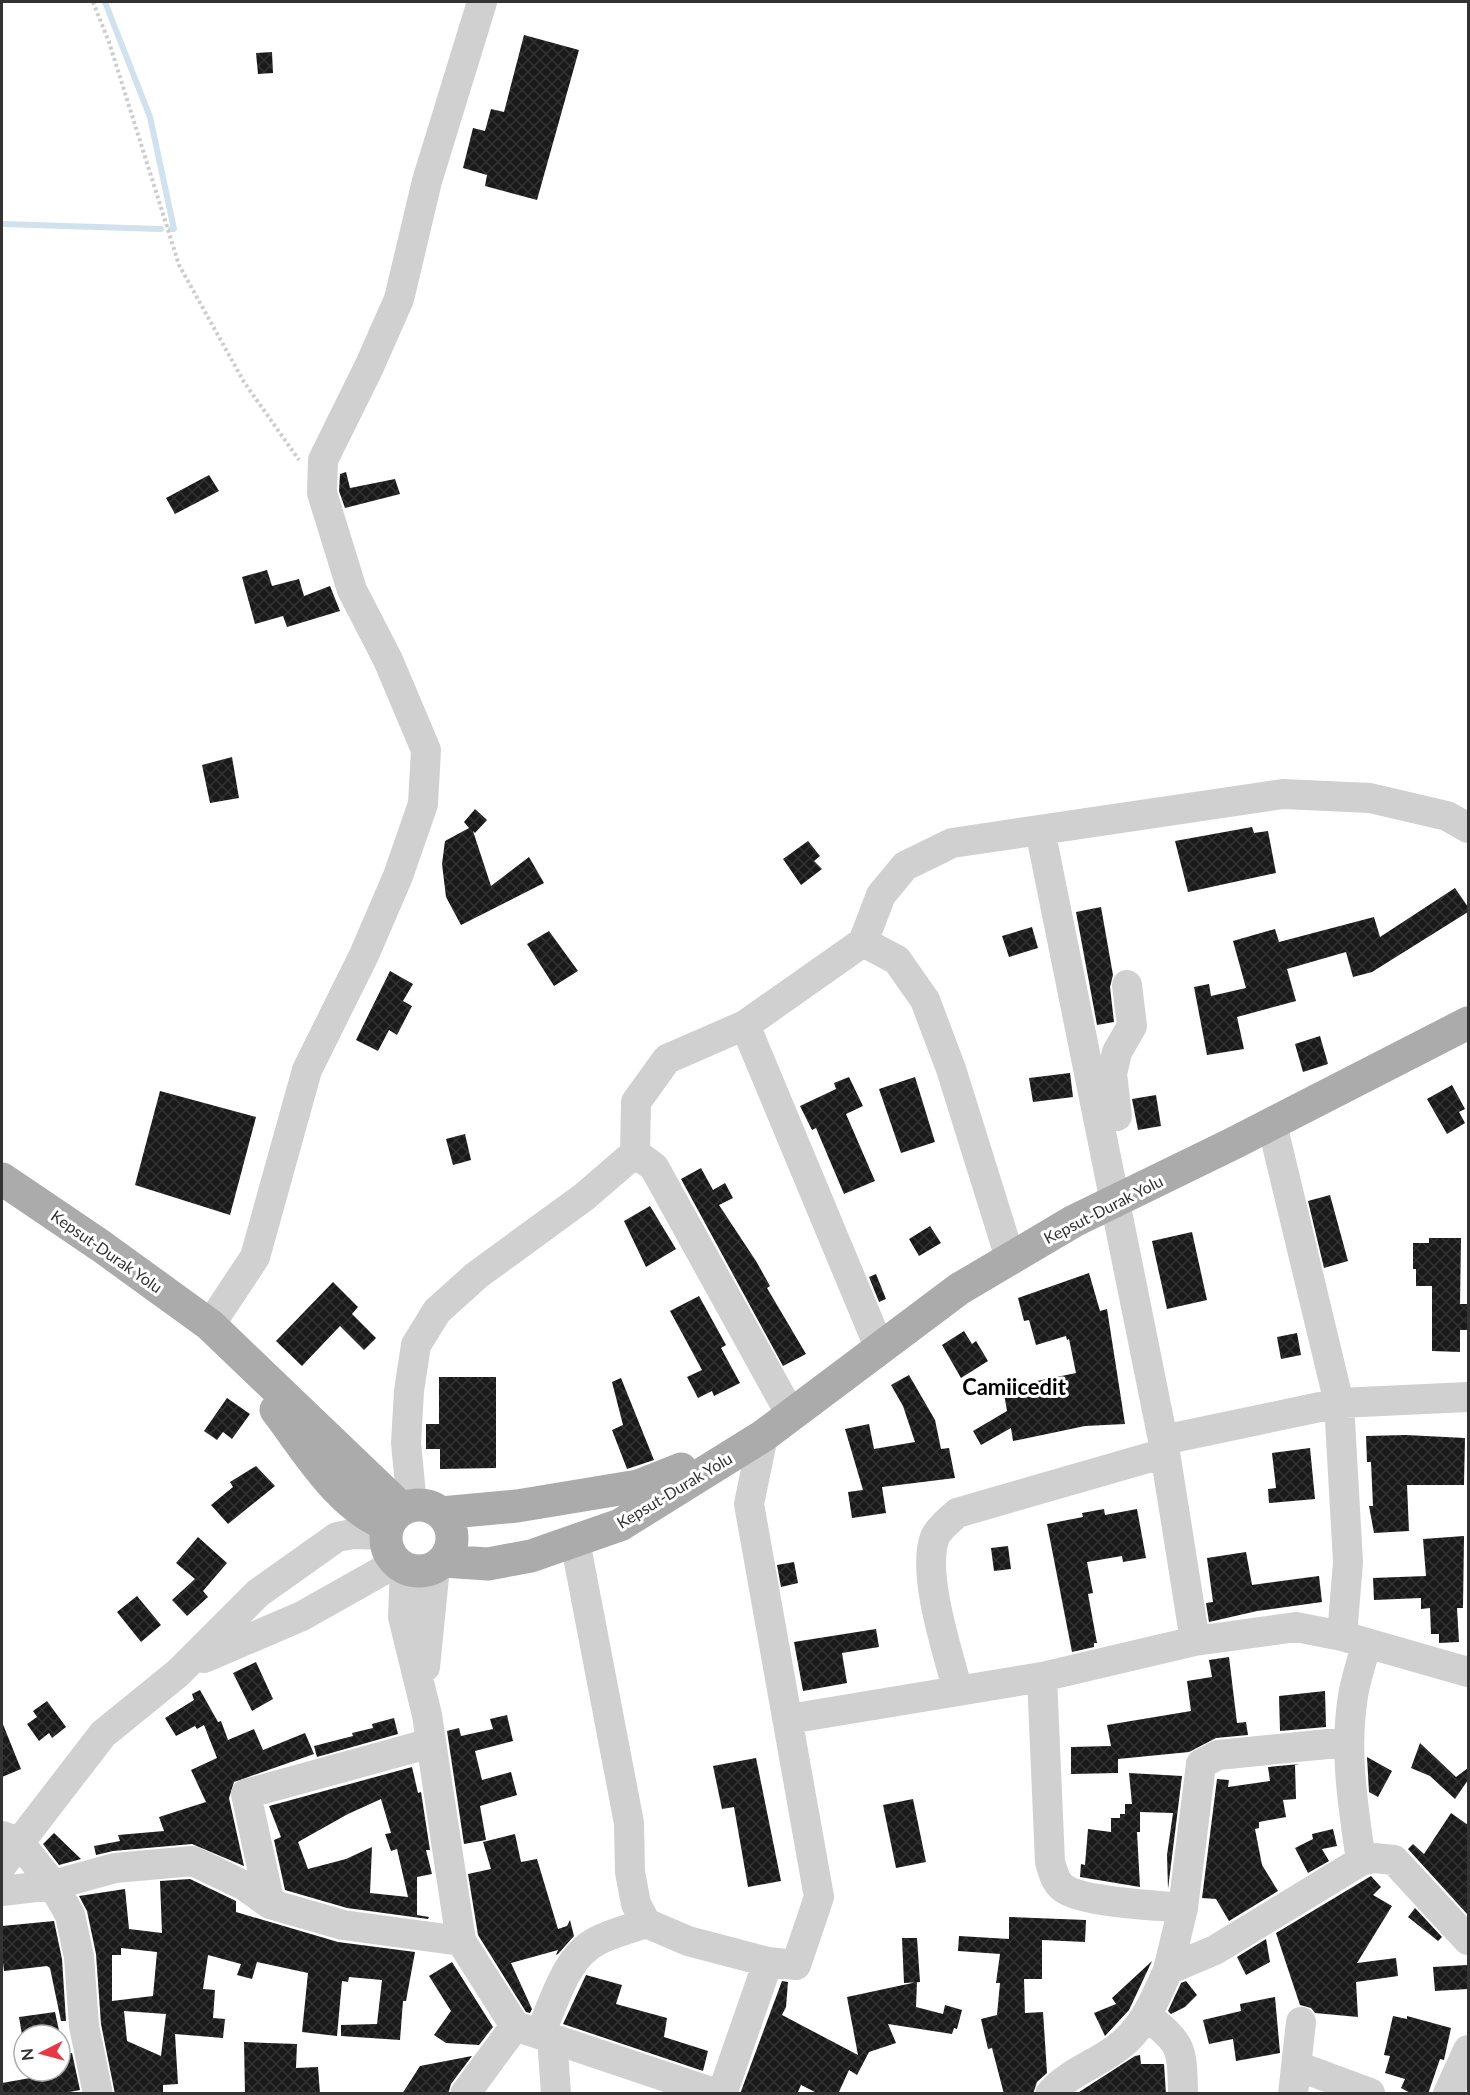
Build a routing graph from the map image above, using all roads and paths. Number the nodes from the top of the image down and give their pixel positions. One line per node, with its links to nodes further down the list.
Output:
1 (93, 2): 3 (path)
2 (482, 2): 3 (street)
3 (322, 493): 15 (street)
4 (1468, 828): 5 (street)
5 (1040, 830): 6 (street); 13 (street)
6 (863, 942): 9 (street); 14 (street)
7 (1127, 985): 13 (street)
8 (1468, 1023): 10 (main road, Kepsut-Durak Yolu)
9 (745, 1025): 11 (street); 16 (street)
10 (1272, 1124): 13 (main road, Kepsut-Durak Yolu); 18 (street)
11 (635, 1153): 19 (street); 22 (street)
12 (2, 1179): 15 (main road, Kepsut-Durak Yolu)
13 (1123, 1197): 14 (main road, Kepsut-Durak Yolu); 21 (street)
14 (1010, 1258): 16 (main road, Kepsut-Durak Yolu)
15 (210, 1325): 22 (main road, Kepsut-Durak Yolu)
16 (880, 1349): 19 (main road, Kepsut-Durak Yolu)
17 (1468, 1397): 18 (street)
18 (1339, 1403): 21 (street); 24 (street)
19 (791, 1415): 20 (main road, Kepsut-Durak Yolu)
20 (763, 1436): 22 (main road, Kepsut-Durak Yolu); 23 (main road, Kepsut-Durak Yolu); 30 (street)
21 (1164, 1446): 25 (street); 29 (street)
22 (412, 1538): 23 (main road, Kepsut-Durak Yolu); 27 (street); 27 (street); 31 (street)
23 (575, 1541): 39 (street)
24 (1355, 1639): 25 (street); 26 (street); 32 (street)
25 (1195, 1641): 28 (street)
26 (1468, 1672)
27 (178, 1673): 33 (street)
28 (1042, 1677): 29 (street); 38 (street)
29 (958, 1691): 30 (street)
30 (789, 1719): 42 (street)
31 (429, 1729): 37 (street); 41 (street)
32 (1348, 1742): 34 (street); 38 (street)
33 (8, 1847): 35 (street)
34 (1361, 1861): 40 (street); 43 (street)
35 (52, 1885): 36 (street); 37 (street); 52 (street)
36 (2, 1891)
37 (270, 1904): 41 (street)
38 (1183, 1908): 43 (street)
39 (646, 1923): 42 (street); 46 (street)
40 (1468, 1940)
41 (461, 1941): 46 (street)
42 (768, 1962): 56 (street)
43 (1168, 1970): 44 (street)
44 (1147, 2016): 50 (street); 57 (street)
45 (1301, 2022): 48 (street)
46 (536, 2033): 49 (street); 53 (street); 54 (street)
47 (1468, 2050): 58 (street)
48 (1295, 2080): 51 (street)
49 (666, 2086): 55 (street)
50 (1058, 2090)
51 (1370, 2093)
52 (98, 2094)
53 (465, 2094)
54 (556, 2094)
55 (717, 2094)
56 (722, 2094)
57 (1183, 2094)
58 (1448, 2094)

